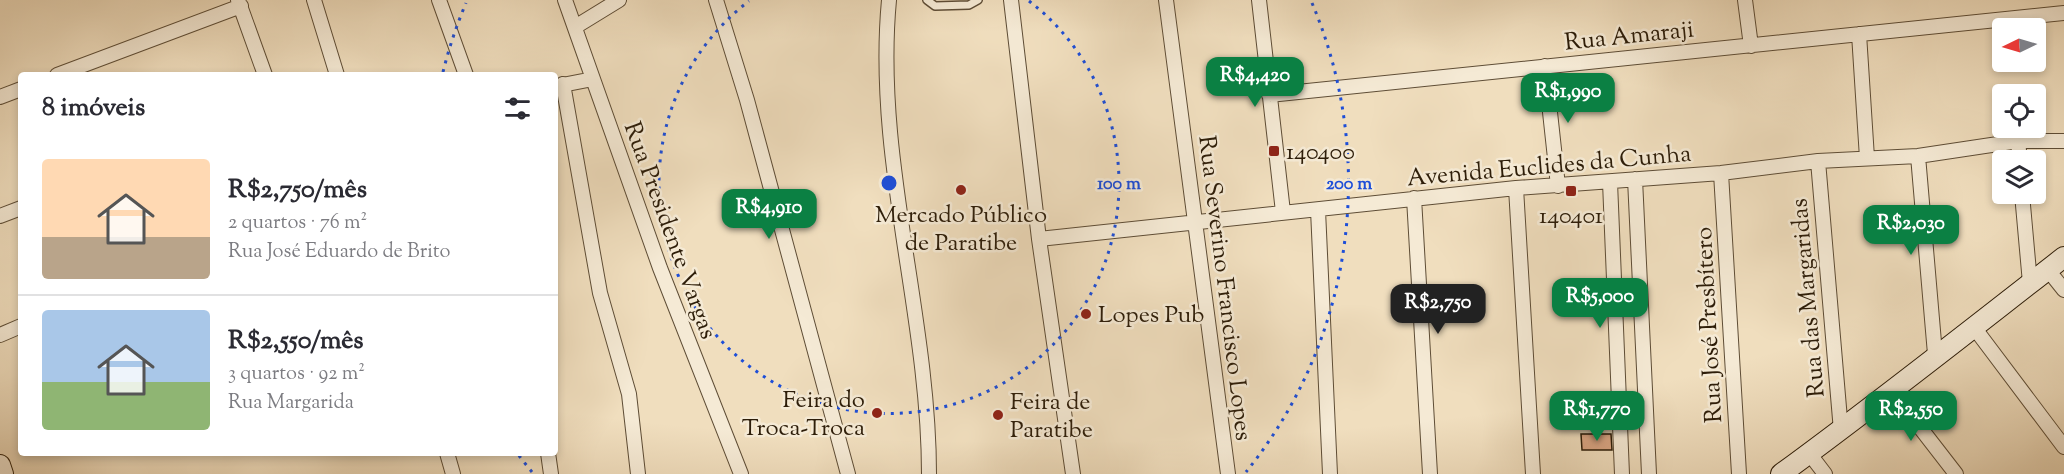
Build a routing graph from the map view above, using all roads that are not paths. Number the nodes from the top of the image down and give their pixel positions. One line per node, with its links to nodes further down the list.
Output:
1 (314, 0): 21 (street)
2 (439, 0): 22 (street)
3 (565, 0): 15 (street, Rua Presidente Vargas)
4 (619, 0): 15 (street)
5 (716, 0): 67 (street)
6 (889, 0): 68 (street)
7 (927, 0): 8 (lane)
8 (978, 0)
9 (1011, 0): 46 (street)
10 (1166, 0): 45 (street, Rua Severino Francisco Lopes)
11 (1259, 0): 26 (street)
12 (1745, 0): 17 (street)
13 (239, 3): 19 (street); 20 (street)
14 (2064, 13): 16 (street, Rua Amaraji)
15 (575, 27): 23 (street, Rua Presidente Vargas)
16 (1859, 34): 17 (street, Rua Amaraji); 32 (street)
17 (1751, 46): 18 (street, Rua Amaraji)
18 (1545, 66): 26 (street, Rua Amaraji); 37 (street)
19 (65, 72)
20 (264, 72)
21 (336, 72)
22 (465, 72)
23 (593, 79): 24 (street); 66 (street, Rua Presidente Vargas)
24 (559, 85): 65 (street)
25 (18, 90): 27 (street)
26 (1269, 95): 43 (street)
27 (0, 97)
28 (2018, 141): 29 (street, Avenida Euclides da Cunha); 30 (street); 31 (street, Avenida Euclides da Cunha)
29 (2064, 141)
30 (2019, 150)
31 (1918, 156): 32 (street, Avenida Euclides da Cunha); 54 (street)
32 (1867, 158): 33 (street, Avenida Euclides da Cunha)
33 (1818, 161): 34 (street, Avenida Euclides da Cunha); 56 (street, Rua das Margaridas)
34 (1721, 173): 35 (street, Avenida Euclides da Cunha); 76 (street, Rua José Presbítero)
35 (1635, 179): 36 (street, Avenida Euclides da Cunha); 75 (street)
36 (1610, 183): 37 (street, Avenida Euclides da Cunha); 74 (street)
37 (1558, 186): 38 (street, Avenida Euclides da Cunha)
38 (1516, 188): 39 (street, Avenida Euclides da Cunha); 73 (street)
39 (1414, 198): 42 (street, Avenida Euclides da Cunha); 72 (street)
40 (2023, 204): 49 (street)
41 (18, 209): 44 (street)
42 (1318, 210): 43 (street, Avenida Euclides da Cunha); 71 (street)
43 (1282, 212): 45 (street, Avenida Euclides da Cunha)
44 (0, 216)
45 (1197, 224): 46 (street, Avenida Euclides da Cunha); 70 (street, Rua Severino Francisco Lopes)
46 (1039, 239): 69 (street)
47 (2064, 257): 48 (main road)
48 (2048, 270): 49 (main road); 50 (street)
49 (2030, 284): 51 (main road)
50 (2064, 291)
51 (1972, 326): 54 (main road); 57 (street)
52 (18, 327): 53 (street)
53 (0, 335)
54 (1935, 354): 55 (main road)
55 (1891, 390): 56 (main road); 79 (street)
56 (1841, 431): 58 (main road)
57 (2064, 447)
58 (1809, 453): 77 (main road); 78 (street)
59 (448, 456): 63 (street)
60 (548, 456): 64 (street)
61 (0, 465): 62 (main road)
62 (3, 474)
63 (452, 474)
64 (551, 474)
65 (638, 474)
66 (741, 474)
67 (848, 474)
68 (929, 474)
69 (1072, 474)
70 (1228, 474)
71 (1330, 474)
72 (1431, 474)
73 (1533, 474)
74 (1622, 474)
75 (1649, 474)
76 (1739, 474)
77 (1780, 474)
78 (1825, 474)
79 (1956, 474)

